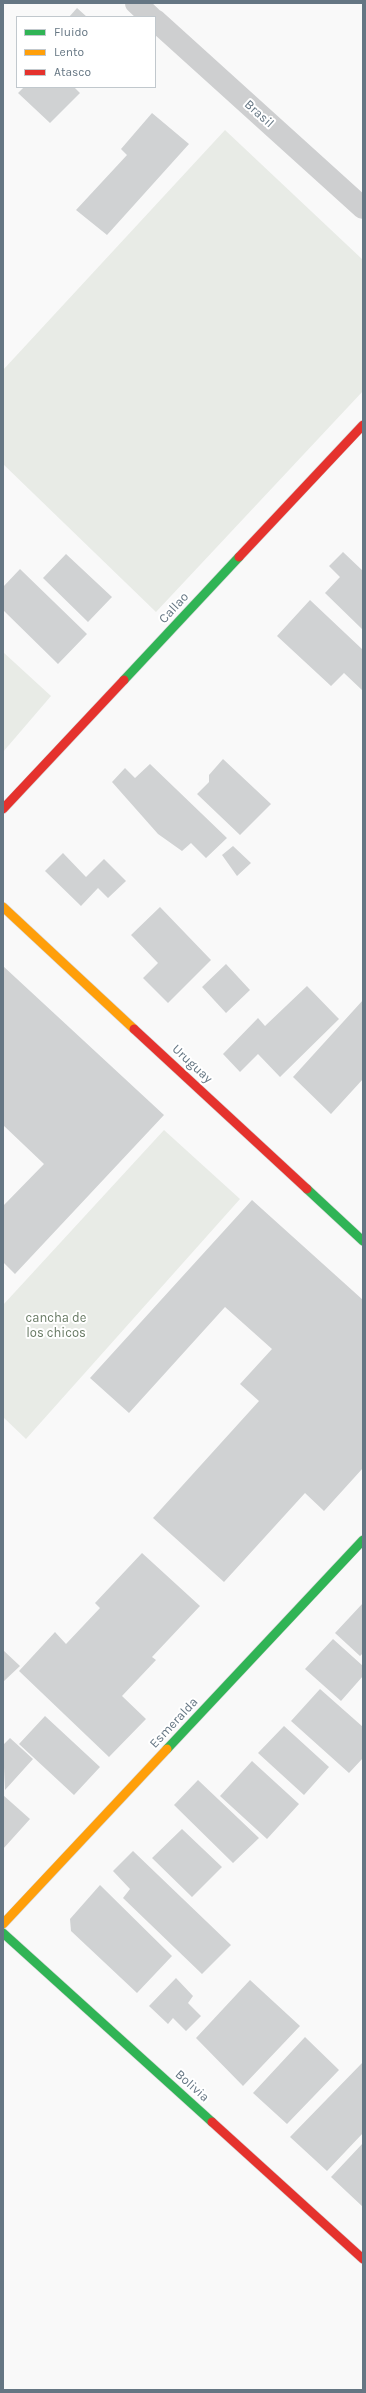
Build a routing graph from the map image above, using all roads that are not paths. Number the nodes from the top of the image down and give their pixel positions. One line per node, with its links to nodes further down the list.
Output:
1 (136, 3): 2 (street)
2 (150, 16)
3 (156, 21): 4 (street, Brasil)
4 (363, 208)
5 (363, 426): 6 (street, Callao)
6 (3, 809)
7 (3, 906): 8 (street, Uruguay)
8 (363, 1241)
9 (363, 1540): 10 (street, Esmeralda)
10 (3, 1924)
11 (3, 1933): 12 (street, Bolivia)
12 (363, 2259)

